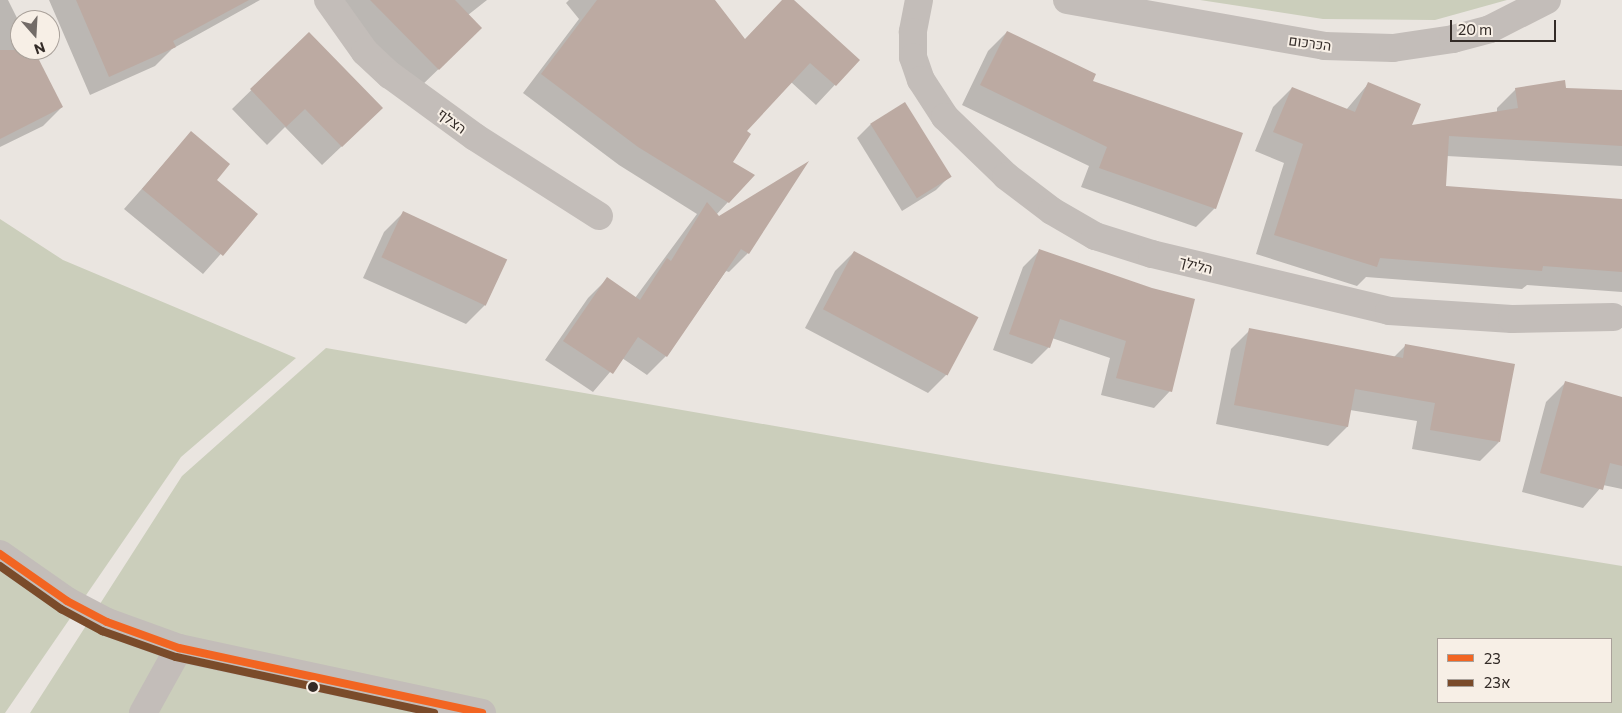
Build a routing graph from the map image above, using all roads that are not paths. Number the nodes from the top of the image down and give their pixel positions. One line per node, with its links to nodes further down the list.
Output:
1 (328, 0): 5 (street, הצלף)
2 (919, 0): 6 (street, הלילך)
3 (1066, 0): 4 (street, הכרכום)
4 (1547, 0)
5 (599, 216)
6 (1613, 316)
7 (0, 554): 8 (street)
8 (179, 648): 9 (street); 10 (street)
9 (143, 713)
10 (482, 713)

